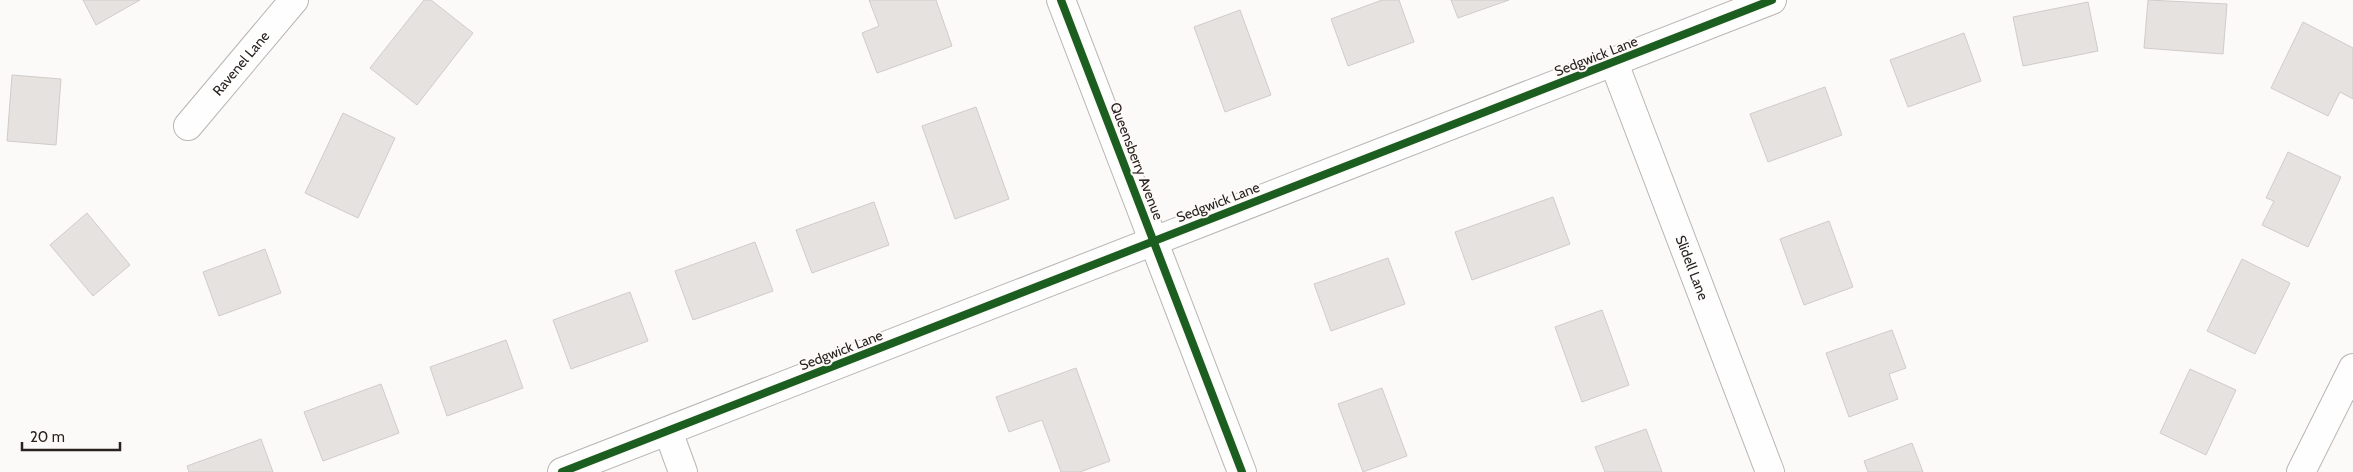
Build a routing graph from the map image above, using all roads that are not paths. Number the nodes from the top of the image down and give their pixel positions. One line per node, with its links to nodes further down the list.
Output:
1 (294, 0): 5 (street, Ravenel Lane)
2 (1061, 0): 6 (street, Queensberry Avenue)
3 (1772, 0): 4 (street, Sedgwick Lane)
4 (1614, 63): 6 (street, Sedgwick Lane); 12 (street, Slidell Lane)
5 (188, 126)
6 (1154, 241): 8 (street, Sedgwick Lane); 11 (street, Queensberry Avenue)
7 (2353, 368): 13 (street)
8 (668, 430): 9 (street, Sedgwick Lane); 10 (street)
9 (562, 472)
10 (683, 472)
11 (1242, 472)
12 (1770, 472)
13 (2301, 472)

